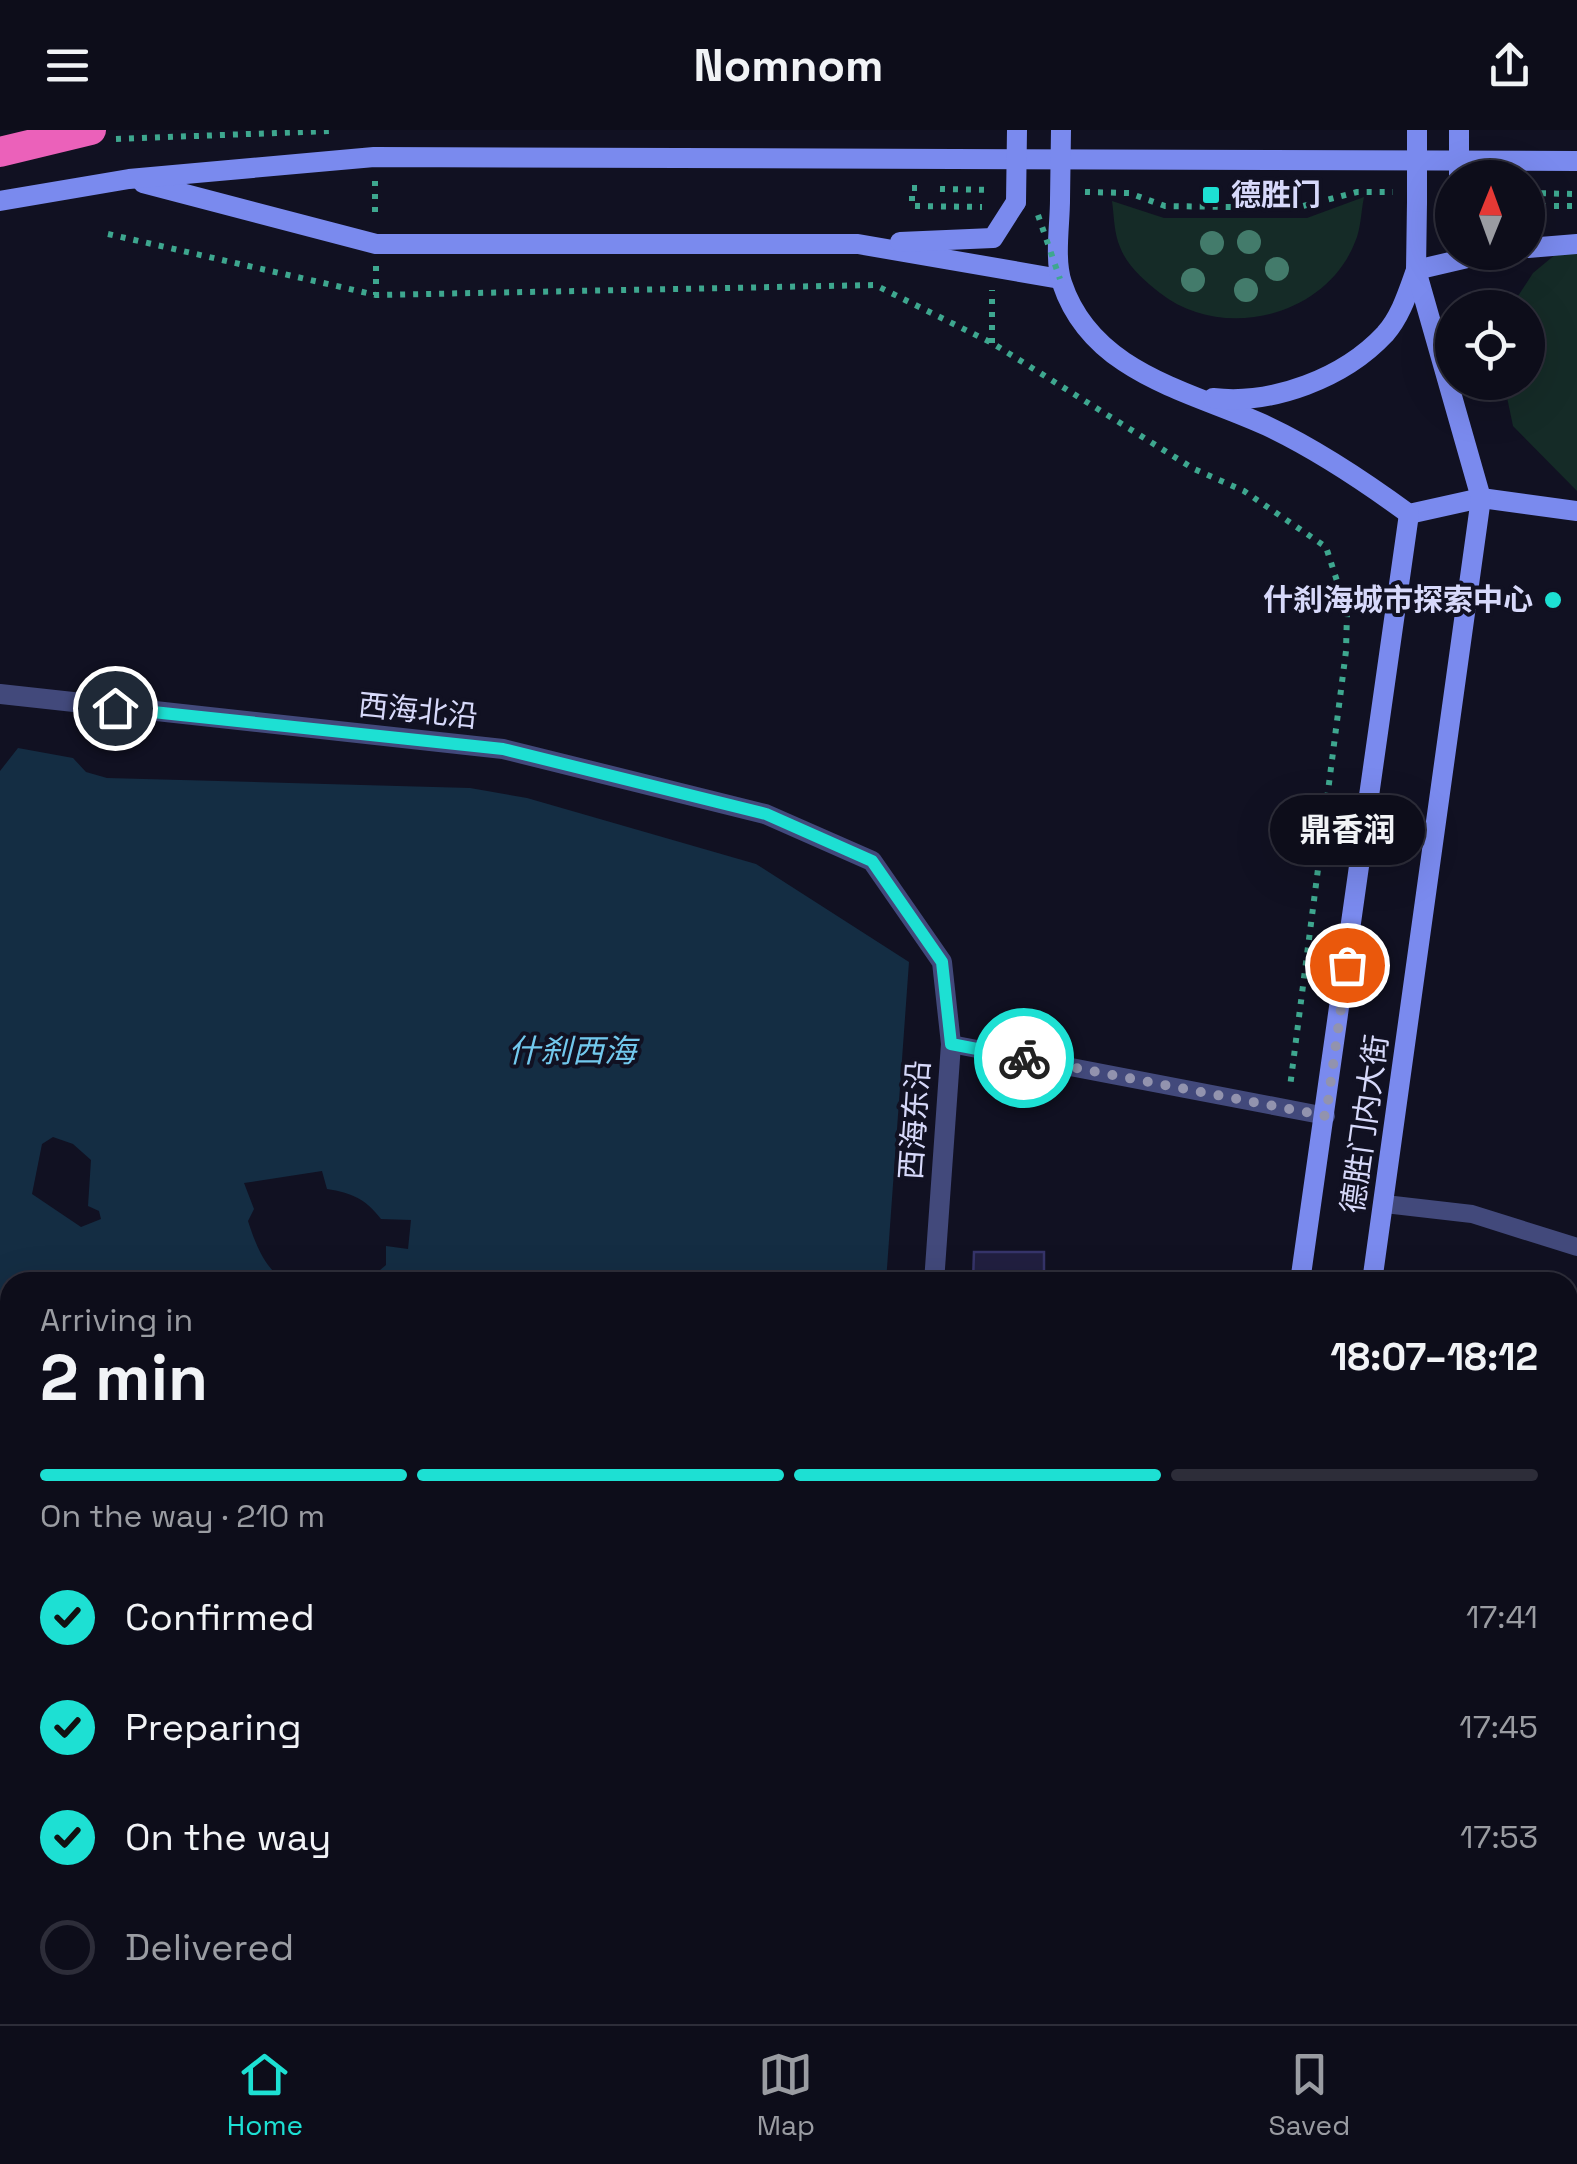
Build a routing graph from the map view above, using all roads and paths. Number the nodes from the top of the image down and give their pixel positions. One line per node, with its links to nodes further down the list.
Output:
1 (1017, 130): 24 (street, bridge)
2 (1061, 130): 29 (street, bridge)
3 (1417, 130): 28 (street, bridge)
4 (1459, 130): 9 (street, bridge)
5 (331, 131): 6 (path)
6 (100, 134): 7 (highway, bridge)
7 (0, 152)
8 (374, 156): 10 (street); 11 (street); 23 (path)
9 (1459, 160)
10 (1577, 160)
11 (129, 179): 16 (street); 23 (street)
12 (1395, 192): 13 (path)
13 (1129, 193)
14 (1545, 193): 15 (path)
15 (1577, 194)
16 (0, 201)
17 (912, 206): 20 (path)
18 (1545, 206): 19 (path)
19 (1577, 206)
20 (993, 207)
21 (108, 234): 30 (path)
22 (1545, 242): 25 (street)
23 (376, 244): 24 (street); 30 (path)
24 (858, 244): 29 (street)
25 (1573, 244): 26 (street)
26 (1545, 246)
27 (1435, 266): 28 (street)
28 (1416, 270): 31 (street); 32 (street)
29 (1060, 279): 31 (street)
30 (376, 295): 38 (path)
31 (1191, 395): 34 (street)
32 (1481, 498): 33 (street); 34 (street); 40 (street, 德胜门内大街)
33 (1577, 512)
34 (1409, 514): 39 (street, 德胜门内大街)
35 (0, 694): 36 (street, 西海北沿)
36 (942, 962): 37 (street, 西海东沿)
37 (951, 1044): 38 (lane); 42 (street, 西海东沿)
38 (1288, 1108): 39 (lane)
39 (1326, 1116): 43 (street, 德胜门内大街)
40 (1385, 1204): 41 (lane); 44 (street, 德胜门内大街)
41 (1577, 1246)
42 (935, 1272)
43 (1302, 1272)
44 (1374, 1272)

